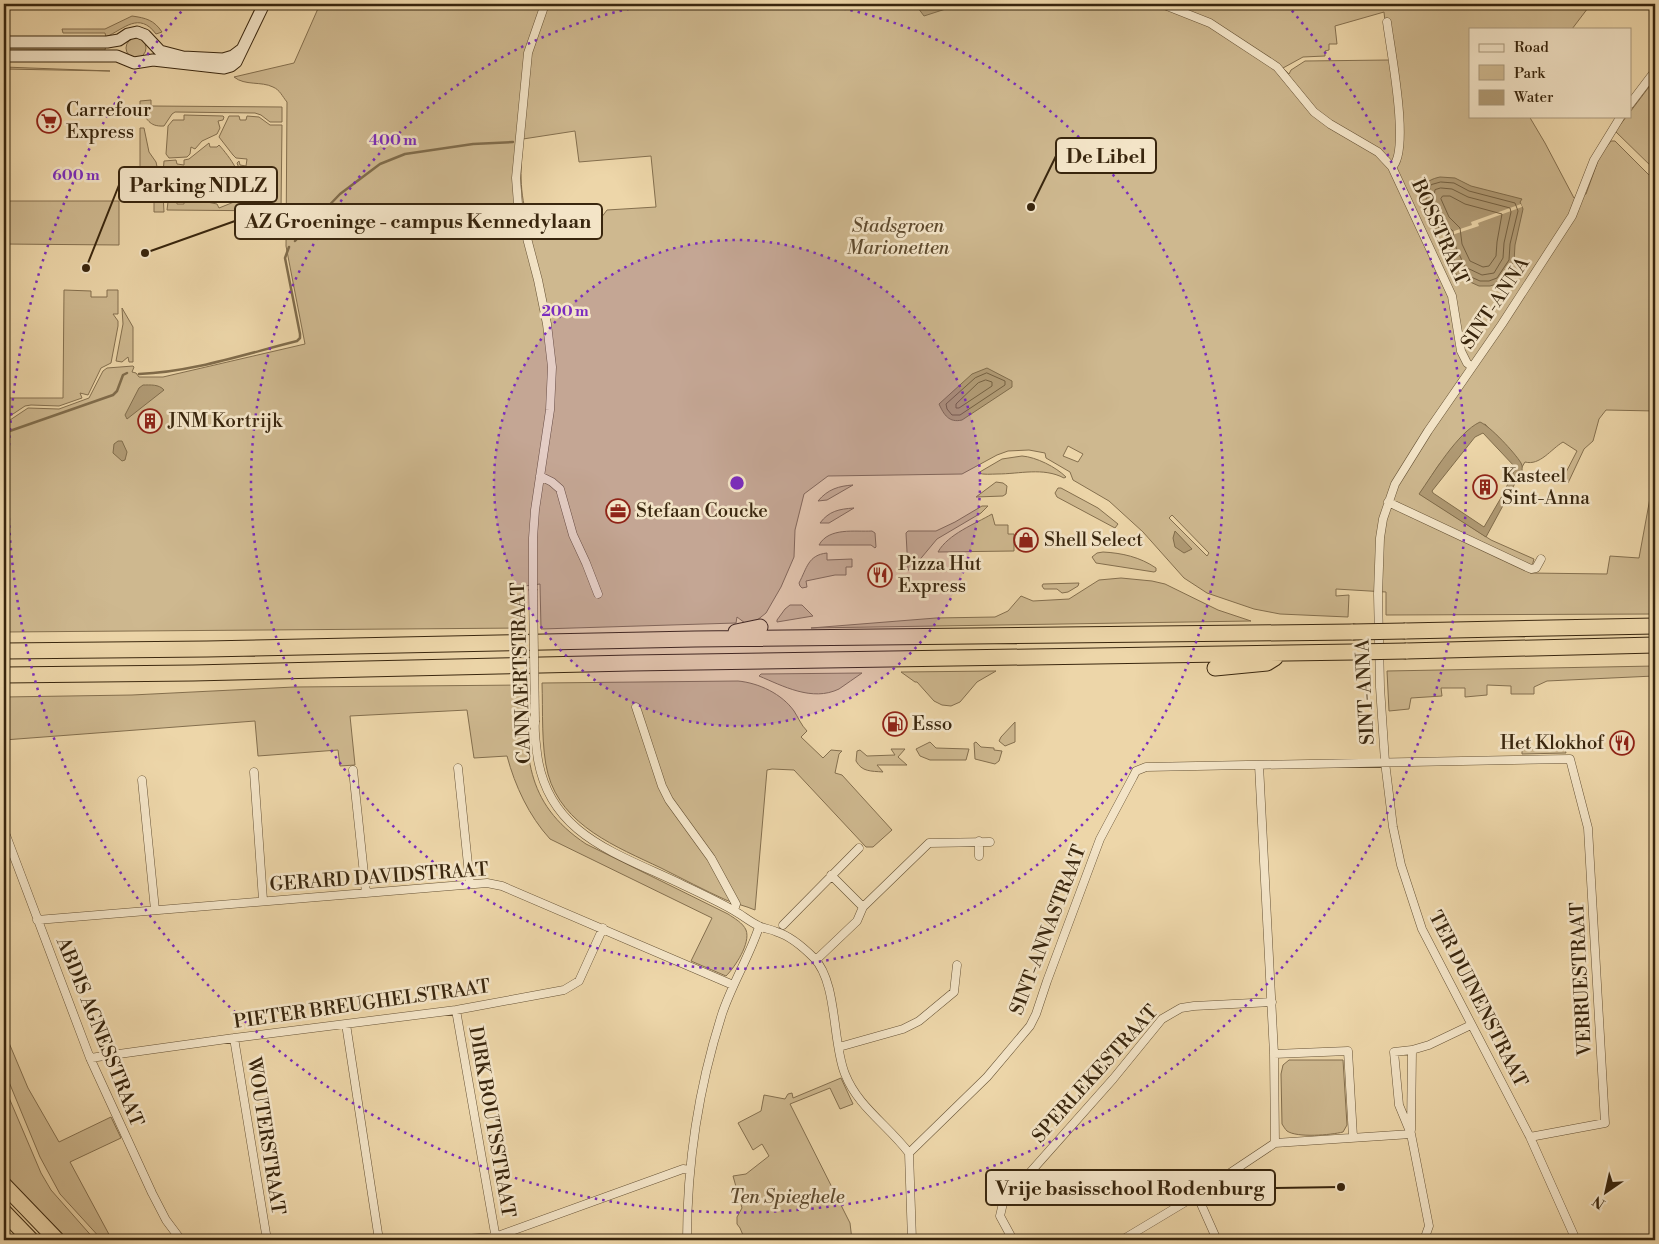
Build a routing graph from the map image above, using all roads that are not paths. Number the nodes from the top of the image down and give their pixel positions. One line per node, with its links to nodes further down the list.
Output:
1 (264, 4): 8 (street)
2 (545, 4): 18 (street, CANNAERTSTRAAT)
3 (1162, 4): 16 (street, BOSSTRAAT)
4 (1386, 22): 16 (street, BOSSTRAAT)
5 (123, 38): 6 (street); 7 (street); 11 (street)
6 (4, 42)
7 (151, 42): 8 (street); 12 (street)
8 (242, 49): 12 (street)
9 (4, 51): 11 (street)
10 (4, 56): 11 (street)
11 (123, 56): 12 (street)
12 (144, 62)
13 (1655, 71): 14 (street)
14 (1632, 101)
15 (1620, 118): 17 (street, SINT-ANNA)
16 (1392, 167): 17 (street, BOSSTRAAT)
17 (1472, 367): 19 (street, SINT-ANNA)
18 (540, 476): 21 (street); 52 (street, CANNAERTSTRAAT, bridge)
19 (1388, 502): 20 (street); 35 (street, SINT-ANNA)
20 (1541, 559)
21 (598, 594)
22 (1290, 622): 25 (highway)
23 (1655, 626): 25 (highway, bridge)
24 (760, 627): 26 (highway)
25 (1306, 632): 26 (highway)
26 (695, 640): 28 (highway)
27 (1655, 645): 29 (highway, bridge)
28 (4, 651)
29 (1285, 653): 30 (highway); 31 (highway)
30 (631, 663): 32 (highway); 33 (highway)
31 (1215, 668)
32 (700, 671)
33 (4, 675)
34 (636, 707): 52 (street)
35 (1385, 762): 36 (street); 63 (street, TER DUINENSTRAAT); 71 (street, VERRUESTRAAT)
36 (1259, 765): 60 (street); 73 (street, SINT-ANNASTRAAT)
37 (458, 768): 47 (street)
38 (353, 770): 48 (street)
39 (254, 772): 49 (street)
40 (142, 780): 51 (street)
41 (4, 830): 53 (street, ABDIS AGNESSTRAAT)
42 (979, 842): 43 (street); 45 (street); 50 (street)
43 (990, 842)
44 (859, 848): 46 (street)
45 (979, 856)
46 (831, 875): 50 (street); 54 (street)
47 (470, 884): 48 (street, GERARD DAVIDSTRAAT); 56 (street, GERARD DAVIDSTRAAT)
48 (366, 893): 49 (street, GERARD DAVIDSTRAAT)
49 (263, 900): 51 (street, GERARD DAVIDSTRAAT)
50 (863, 907): 57 (street)
51 (155, 910): 53 (street, GERARD DAVIDSTRAAT)
52 (734, 910): 55 (street, CANNAERTSTRAAT)
53 (37, 920): 68 (street, ABDIS AGNESSTRAAT)
54 (783, 925)
55 (759, 927): 57 (street, CANNAERTSTRAAT); 59 (street)
56 (603, 928): 59 (street, GERARD DAVIDSTRAAT); 61 (street, PIETER BREUGHELSTRAAT)
57 (816, 960): 65 (street, CANNAERTSTRAAT)
58 (957, 964): 65 (street)
59 (733, 985): 74 (street)
60 (1272, 1002): 67 (street); 87 (street, SPERLEKESTRAAT)
61 (456, 1010): 62 (street, PIETER BREUGHELSTRAAT); 78 (street, DIRK BOUTSSTRAAT)
62 (346, 1024): 64 (street, PIETER BREUGHELSTRAAT); 83 (street)
63 (1471, 1025): 66 (street); 71 (street, TER DUINENSTRAAT)
64 (234, 1038): 68 (street, PIETER BREUGHELSTRAAT); 82 (street, WOUTERSTRAAT)
65 (839, 1047): 73 (street, CANNAERTSTRAAT)
66 (1412, 1050): 69 (street); 69 (street)
67 (1274, 1054): 70 (street); 72 (street)
68 (90, 1058): 81 (street, ABDIS AGNESSTRAAT)
69 (1411, 1134): 70 (street); 90 (street)
70 (1352, 1137): 72 (street)
71 (1530, 1137): 91 (street, TER DUINENSTRAAT)
72 (1275, 1143): 76 (street)
73 (909, 1153): 86 (street)
74 (690, 1170): 78 (street); 85 (street)
75 (4, 1185): 80 (highway)
76 (1197, 1195): 88 (street); 89 (street)
77 (4, 1212): 79 (highway)
78 (496, 1238): 84 (street)
79 (31, 1240)
80 (57, 1240)
81 (181, 1240)
82 (267, 1240)
83 (379, 1240)
84 (449, 1240)
85 (687, 1240)
86 (912, 1240)
87 (1013, 1240)
88 (1122, 1240)
89 (1217, 1240)
90 (1424, 1240)
91 (1576, 1240)

